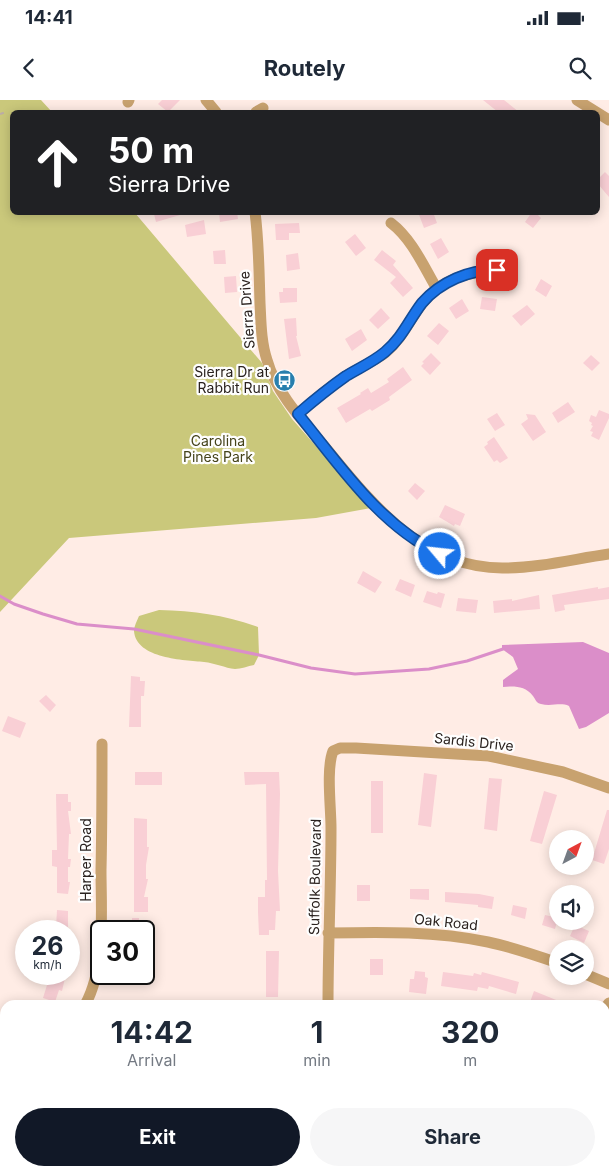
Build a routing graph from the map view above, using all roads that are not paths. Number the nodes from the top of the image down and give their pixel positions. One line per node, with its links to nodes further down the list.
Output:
1 (206, 100): 3 (street)
2 (577, 100): 4 (street)
3 (214, 110)
4 (596, 110)
5 (255, 215): 9 (street, Sierra Drive)
6 (391, 223): 8 (street)
7 (507, 271): 8 (street)
8 (437, 289): 9 (street)
9 (298, 414): 10 (street, Sierra Drive)
10 (609, 554)
11 (102, 744): 18 (street, Harper Road)
12 (333, 751): 13 (street, Sardis Drive); 14 (street, Suffolk Boulevard)
13 (609, 788)
14 (328, 933): 15 (street, Oak Road); 19 (street, Suffolk Boulevard)
15 (549, 960)
16 (594, 978): 17 (street)
17 (609, 984)
18 (87, 1000)
19 (328, 1000)

